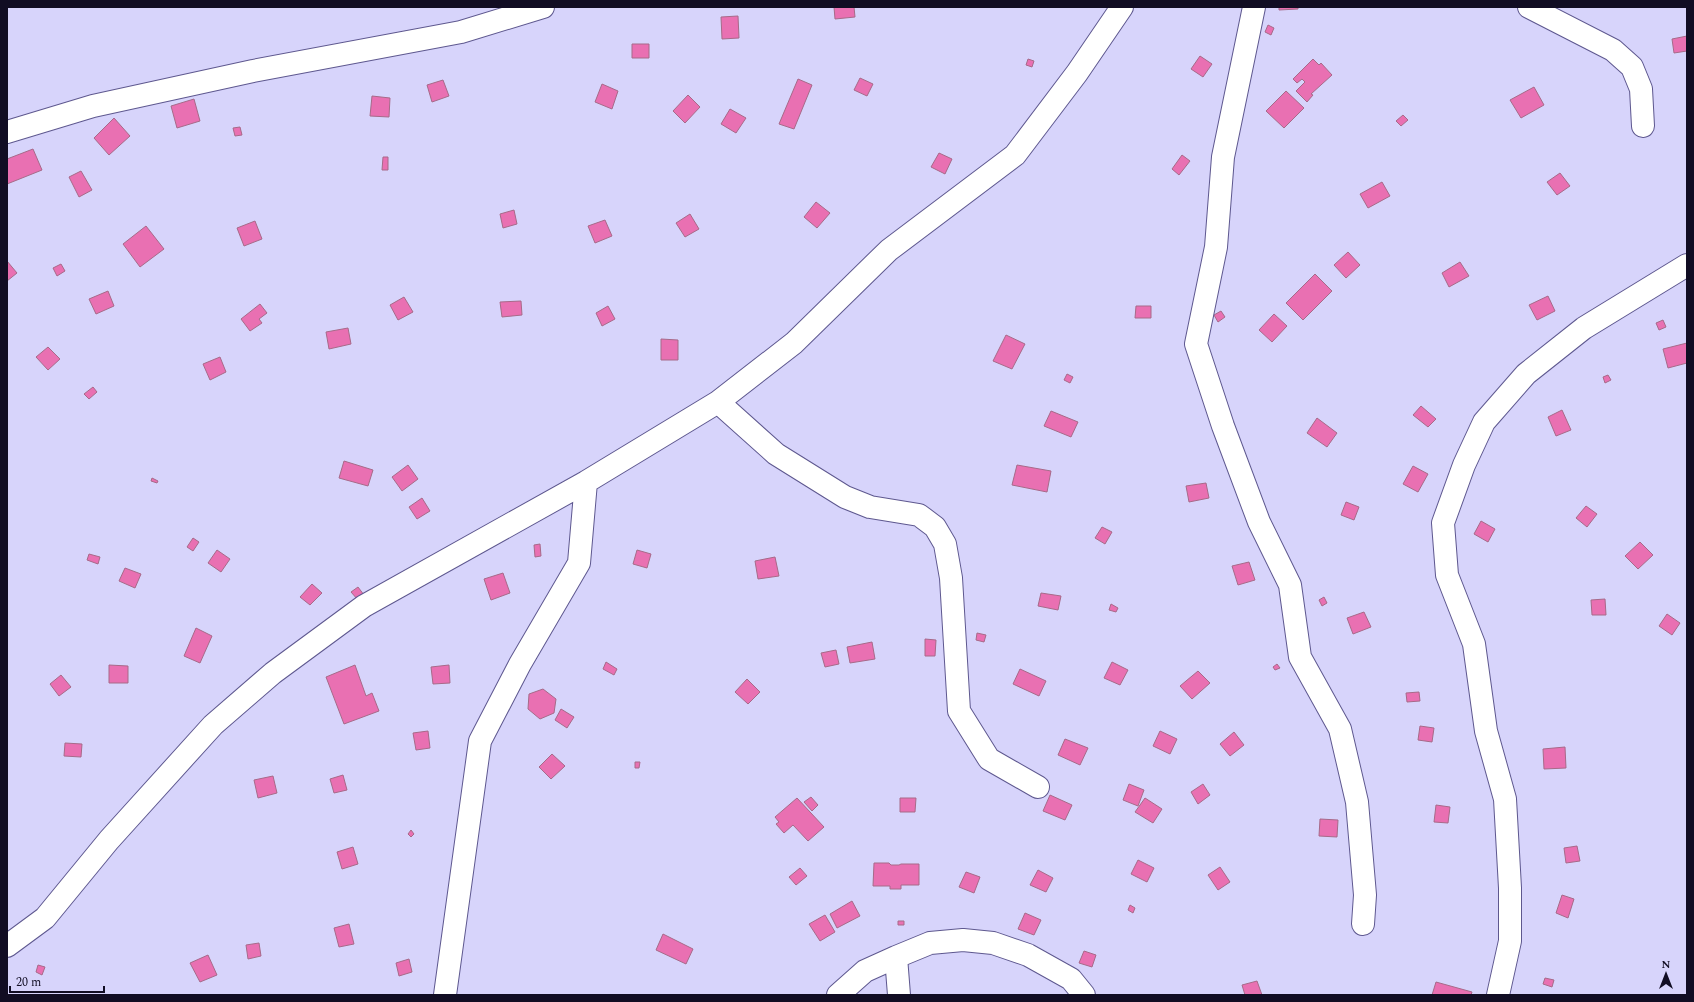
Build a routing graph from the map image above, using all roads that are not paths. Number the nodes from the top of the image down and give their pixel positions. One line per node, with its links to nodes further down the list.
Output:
1 (543, 7): 6 (street)
2 (1122, 7): 8 (street)
3 (1254, 7): 11 (street)
4 (1529, 7): 5 (street)
5 (1643, 126)
6 (7, 132)
7 (1687, 266): 18 (street)
8 (718, 402): 9 (street); 10 (street)
9 (586, 482): 12 (street); 14 (street)
10 (1038, 787)
11 (1363, 924)
12 (7, 946)
13 (896, 957): 15 (street); 16 (street); 17 (street)
14 (446, 995)
15 (838, 995)
16 (899, 995)
17 (1084, 995)
18 (1498, 995)

